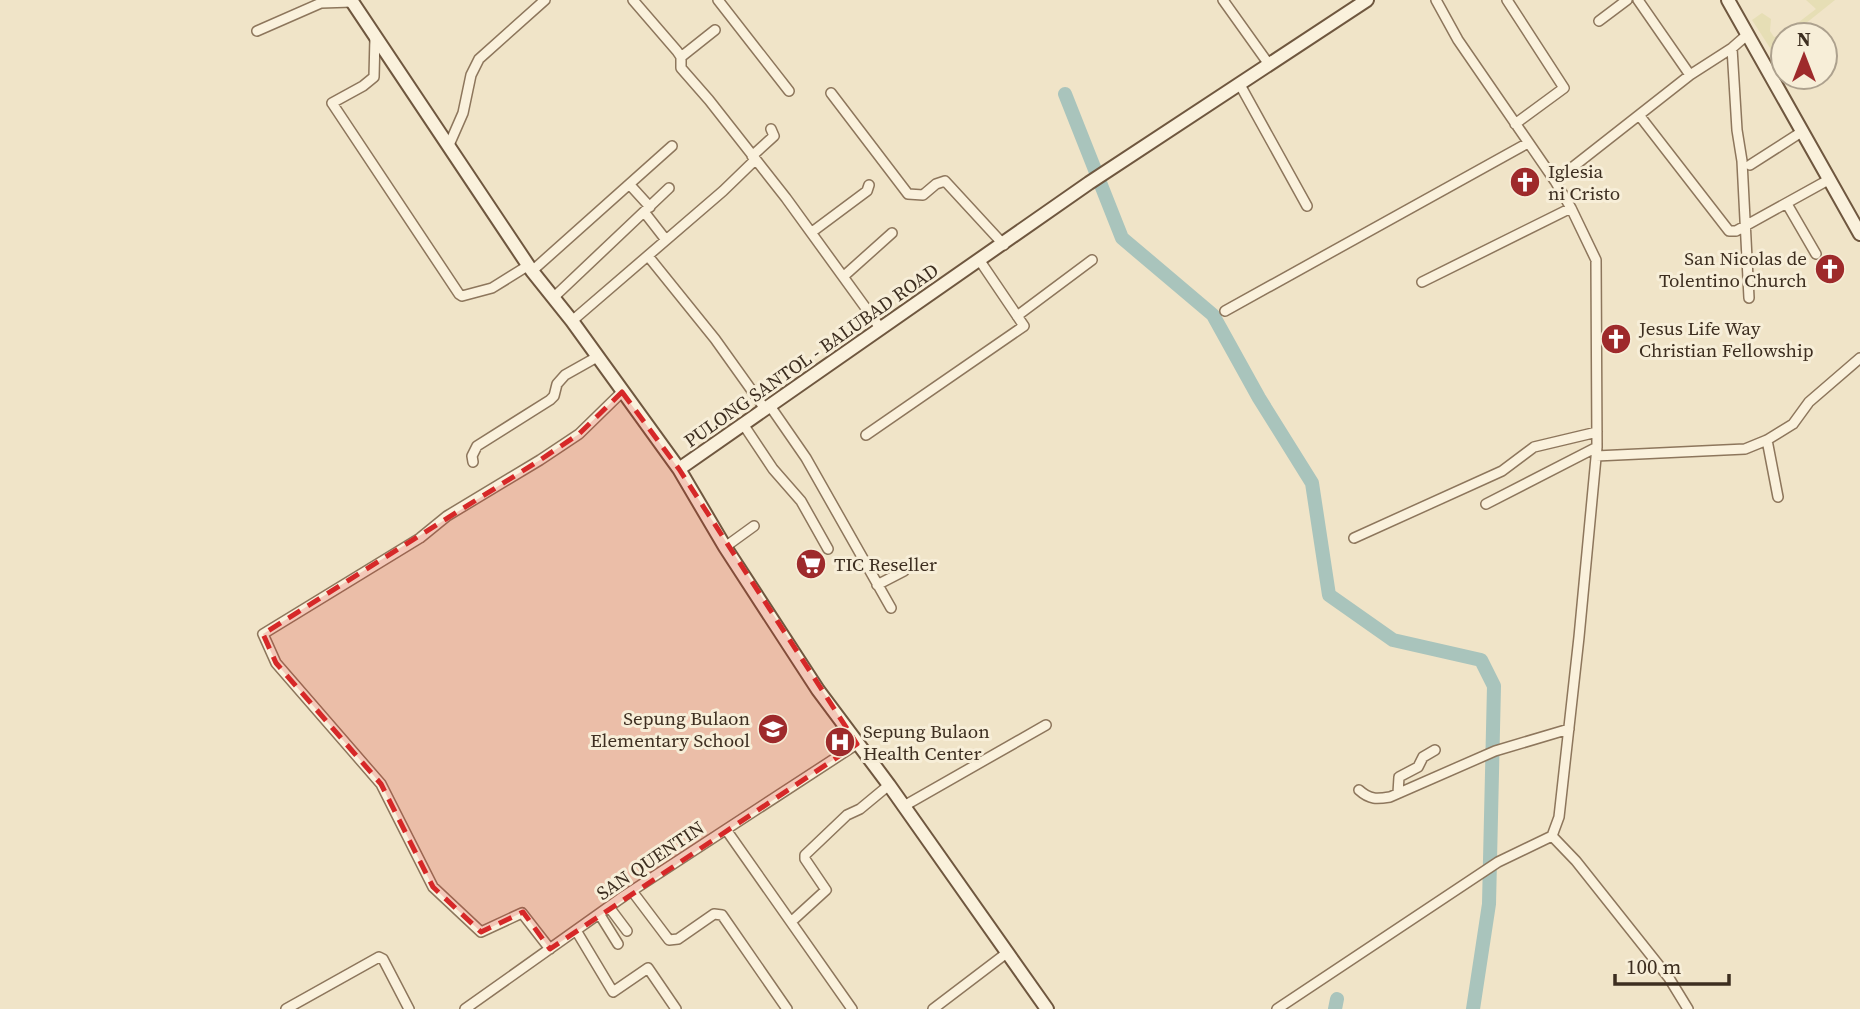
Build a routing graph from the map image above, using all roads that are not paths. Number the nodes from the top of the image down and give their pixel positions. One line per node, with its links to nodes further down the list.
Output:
1 (545, 0): 29 (street)
2 (633, 0): 18 (street)
3 (718, 0): 22 (street)
4 (1223, 0): 19 (street)
5 (1367, 0): 19 (street, PULONG SANTOL - BALUBAD ROAD)
6 (1436, 0): 25 (street)
7 (1507, 0): 25 (street)
8 (1628, 0): 12 (street)
9 (1638, 0): 20 (street)
10 (1728, 0): 15 (street)
11 (352, 1): 13 (street); 16 (street)
12 (1599, 21)
13 (257, 30)
14 (715, 30): 18 (street)
15 (1748, 34): 17 (street); 27 (street)
16 (375, 37): 29 (street); 52 (street)
17 (1732, 47): 20 (street); 42 (street)
18 (681, 57): 31 (street)
19 (1268, 63): 21 (street, PULONG SANTOL - BALUBAD ROAD)
20 (1690, 75): 24 (street)
21 (1239, 83): 39 (street); 47 (street, PULONG SANTOL - BALUBAD ROAD)
22 (789, 91)
23 (831, 93): 47 (street)
24 (1639, 115): 34 (street); 42 (street)
25 (1515, 124): 28 (street)
26 (771, 129): 31 (street)
27 (1803, 131): 32 (street); 33 (street)
28 (1528, 143): 34 (street); 57 (street)
29 (449, 145): 52 (street)
30 (671, 146): 35 (street)
31 (754, 158): 43 (street); 46 (street)
32 (1750, 165)
33 (1829, 179): 38 (street); 45 (street)
34 (1555, 181): 40 (street)
35 (630, 185): 41 (street); 52 (street)
36 (869, 185): 43 (street)
37 (669, 188): 41 (street)
38 (1787, 204): 42 (street); 48 (street)
39 (1307, 206)
40 (1571, 208): 54 (street); 66 (street)
41 (648, 210): 46 (street); 55 (street)
42 (1745, 226): 56 (street)
43 (811, 232): 53 (street)
44 (892, 233): 53 (street)
45 (1860, 234)
46 (666, 240): 49 (street)
47 (1003, 245): 51 (street, PULONG SANTOL - BALUBAD ROAD)
48 (1816, 254)
49 (648, 256): 59 (street); 64 (street)
50 (1092, 260): 58 (street)
51 (980, 261): 58 (street); 60 (street, PULONG SANTOL - BALUBAD ROAD)
52 (531, 268): 55 (street)
53 (844, 276): 60 (street)
54 (1422, 282)
55 (554, 298): 59 (street)
56 (1749, 298)
57 (1225, 311)
58 (1017, 316): 67 (street)
59 (572, 321): 61 (street)
60 (881, 329): 64 (street, PULONG SANTOL - BALUBAD ROAD)
61 (597, 357): 63 (street); 70 (street)
62 (1860, 358): 68 (street)
63 (622, 392): 71 (street); 98 (street)
64 (768, 408): 65 (street, PULONG SANTOL - BALUBAD ROAD); 79 (street)
65 (743, 424): 71 (street, PULONG SANTOL - BALUBAD ROAD); 77 (street)
66 (1597, 432): 69 (street); 75 (street)
67 (866, 435)
68 (1767, 440): 69 (street); 72 (street)
69 (1596, 451): 73 (street); 82 (street)
70 (473, 461)
71 (679, 469): 76 (street, PULONG SANTOL - BALUBAD ROAD)
72 (1778, 497)
73 (1486, 504)
74 (754, 526): 76 (street)
75 (1354, 538)
76 (725, 547): 83 (street, PULONG SANTOL - BALUBAD ROAD)
77 (828, 549)
78 (904, 571): 79 (street)
79 (877, 585): 80 (street)
80 (891, 608)
81 (1046, 725): 88 (street)
82 (1569, 729): 87 (street); 90 (street)
83 (857, 744): 85 (street, PULONG SANTOL - BALUBAD ROAD); 89 (street, SAN QUENTIN)
84 (1435, 750): 87 (street)
85 (889, 785): 88 (street, PULONG SANTOL - BALUBAD ROAD); 94 (street)
86 (1359, 790): 87 (street)
87 (1398, 793)
88 (904, 806): 99 (street, PULONG SANTOL - BALUBAD ROAD)
89 (727, 831): 91 (street, SAN QUENTIN); 94 (street)
90 (1552, 836): 108 (street); 109 (street)
91 (632, 891): 92 (street, SAN QUENTIN); 104 (street)
92 (609, 907): 93 (street, SAN QUENTIN); 95 (street)
93 (600, 915): 96 (street, SAN QUENTIN); 97 (street)
94 (792, 921): 105 (street)
95 (627, 931)
96 (577, 932): 98 (street, SAN QUENTIN); 103 (street)
97 (618, 944)
98 (550, 949): 102 (street, SAN QUENTIN)
99 (1008, 952): 106 (street); 107 (street, PULONG SANTOL - BALUBAD ROAD)
100 (407, 1008): 101 (street)
101 (286, 1009)
102 (465, 1009)
103 (676, 1009)
104 (787, 1009)
105 (852, 1009)
106 (933, 1009)
107 (1047, 1009)
108 (1277, 1009)
109 (1688, 1009)

